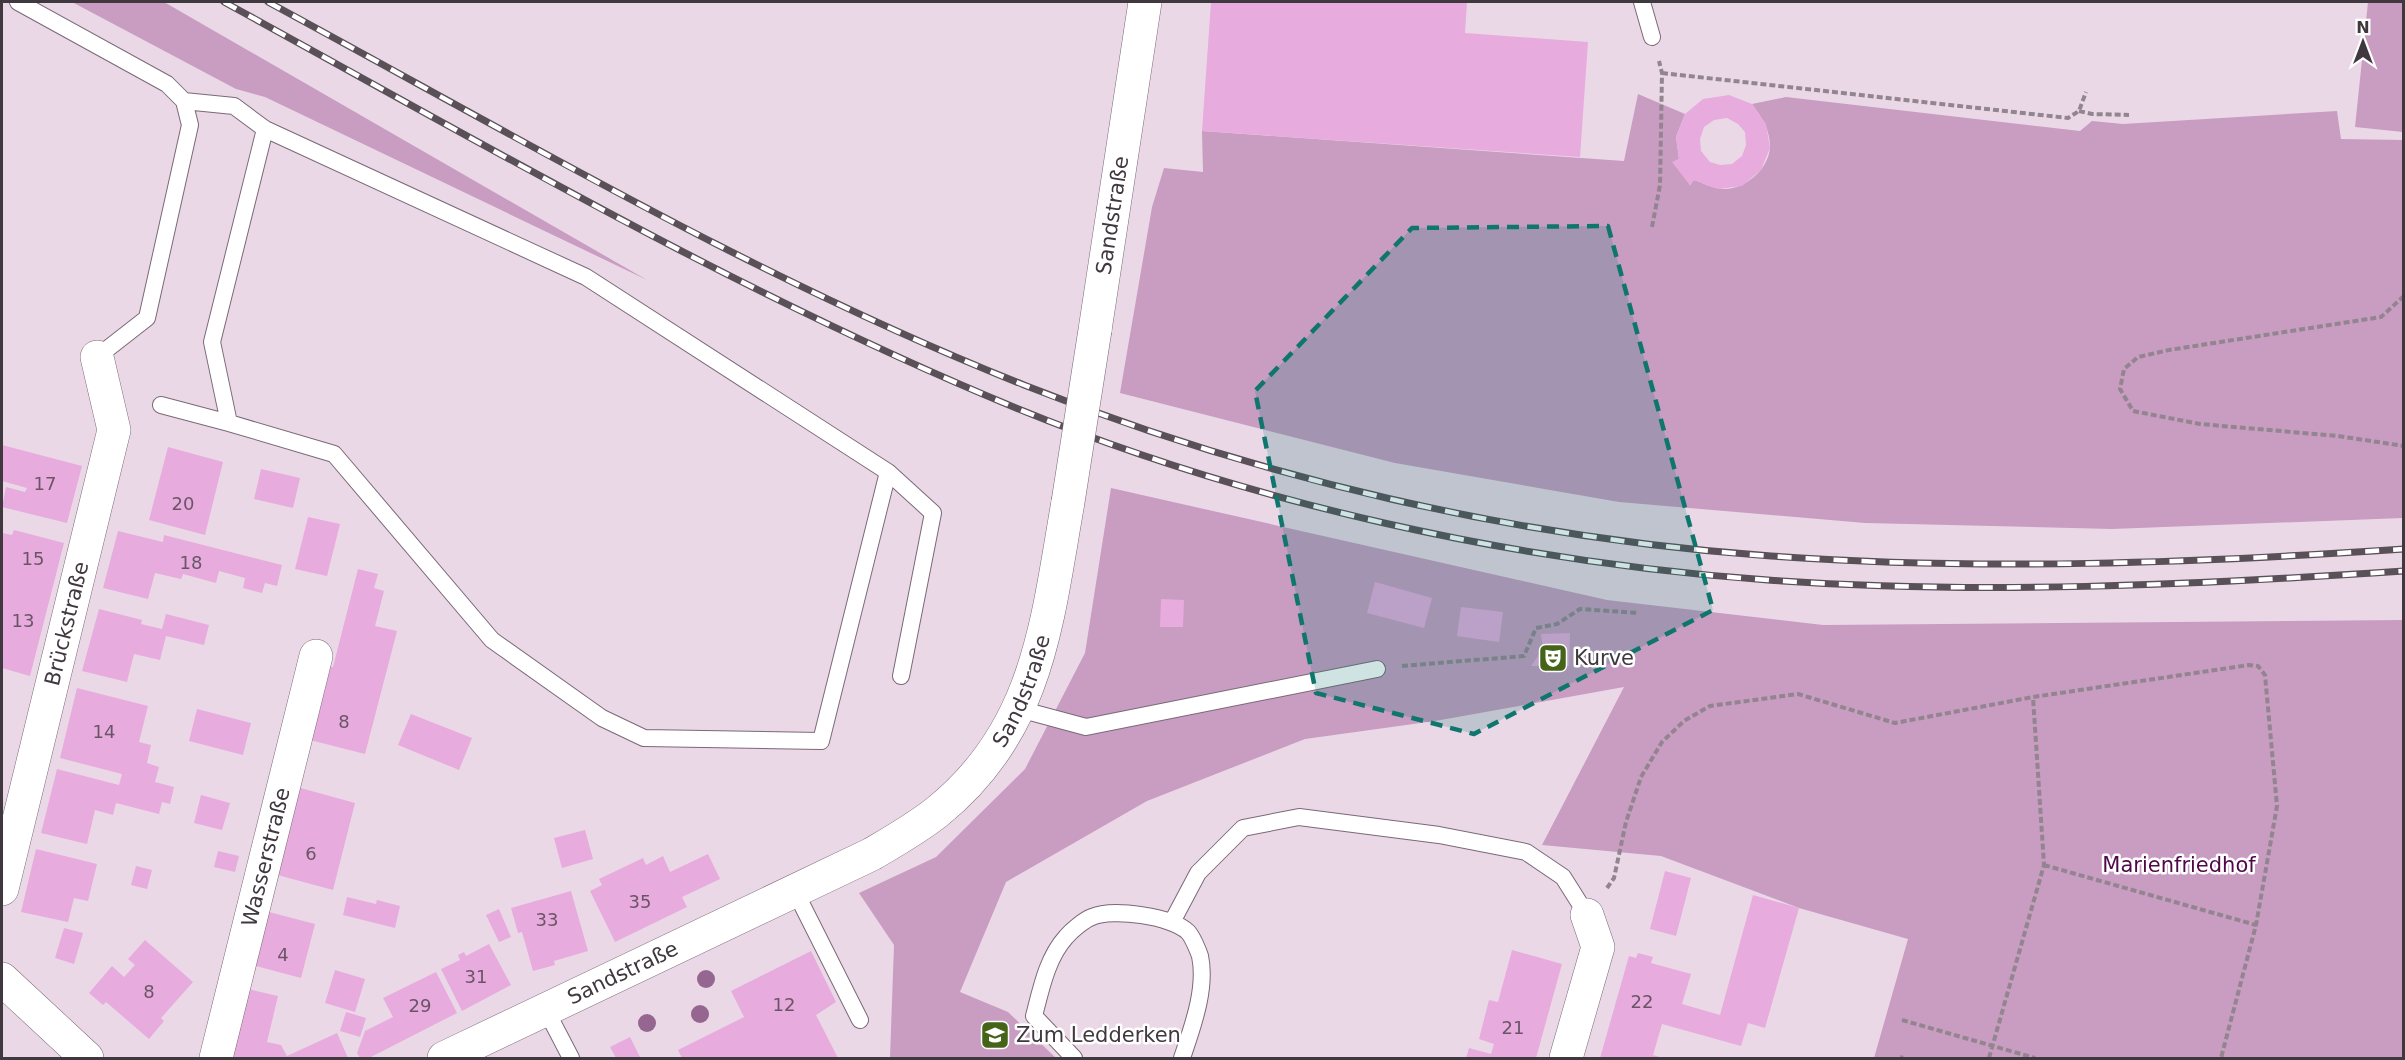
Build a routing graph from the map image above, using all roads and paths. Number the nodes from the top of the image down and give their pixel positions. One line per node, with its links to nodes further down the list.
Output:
1 (18, 2): 7 (lane)
2 (1145, 2): 23 (street, Sandstraße, bridge)
3 (1642, 2): 4 (lane)
4 (1652, 38): 5 (path)
5 (1662, 73): 8 (path); 11 (path)
6 (2086, 92): 8 (path)
7 (184, 101): 10 (lane); 13 (lane)
8 (2079, 111): 9 (path)
9 (2129, 115)
10 (265, 129): 15 (lane); 17 (lane)
11 (1652, 227)
12 (2403, 296): 16 (path)
13 (97, 357): 25 (street, Brückstraße)
14 (161, 405): 15 (lane)
15 (229, 423): 17 (lane)
16 (2403, 446)
17 (888, 472): 21 (lane)
18 (1639, 613): 20 (path)
19 (316, 656): 36 (street, Wasserstraße)
20 (1377, 669): 23 (lane)
21 (901, 676)
22 (2033, 697): 24 (path); 27 (path); 29 (path)
23 (1019, 709): 26 (street, Sandstraße)
24 (2044, 865): 29 (path); 34 (path)
25 (2, 889)
26 (795, 891): 31 (street, Sandstraße); 32 (lane)
27 (1587, 915): 28 (lane); 41 (street)
28 (1172, 922): 39 (lane); 40 (lane)
29 (2256, 925): 44 (path)
30 (2, 979): 35 (street)
31 (546, 1010): 37 (street, Sandstraße); 38 (lane)
32 (860, 1020)
33 (1902, 1020): 34 (path)
34 (1993, 1046): 42 (path); 43 (path)
35 (87, 1059)
36 (216, 1059)
37 (444, 1059)
38 (572, 1059)
39 (1074, 1059)
40 (1182, 1059)
41 (1566, 1059)
42 (1989, 1059)
43 (2035, 1059)
44 (2221, 1059)

